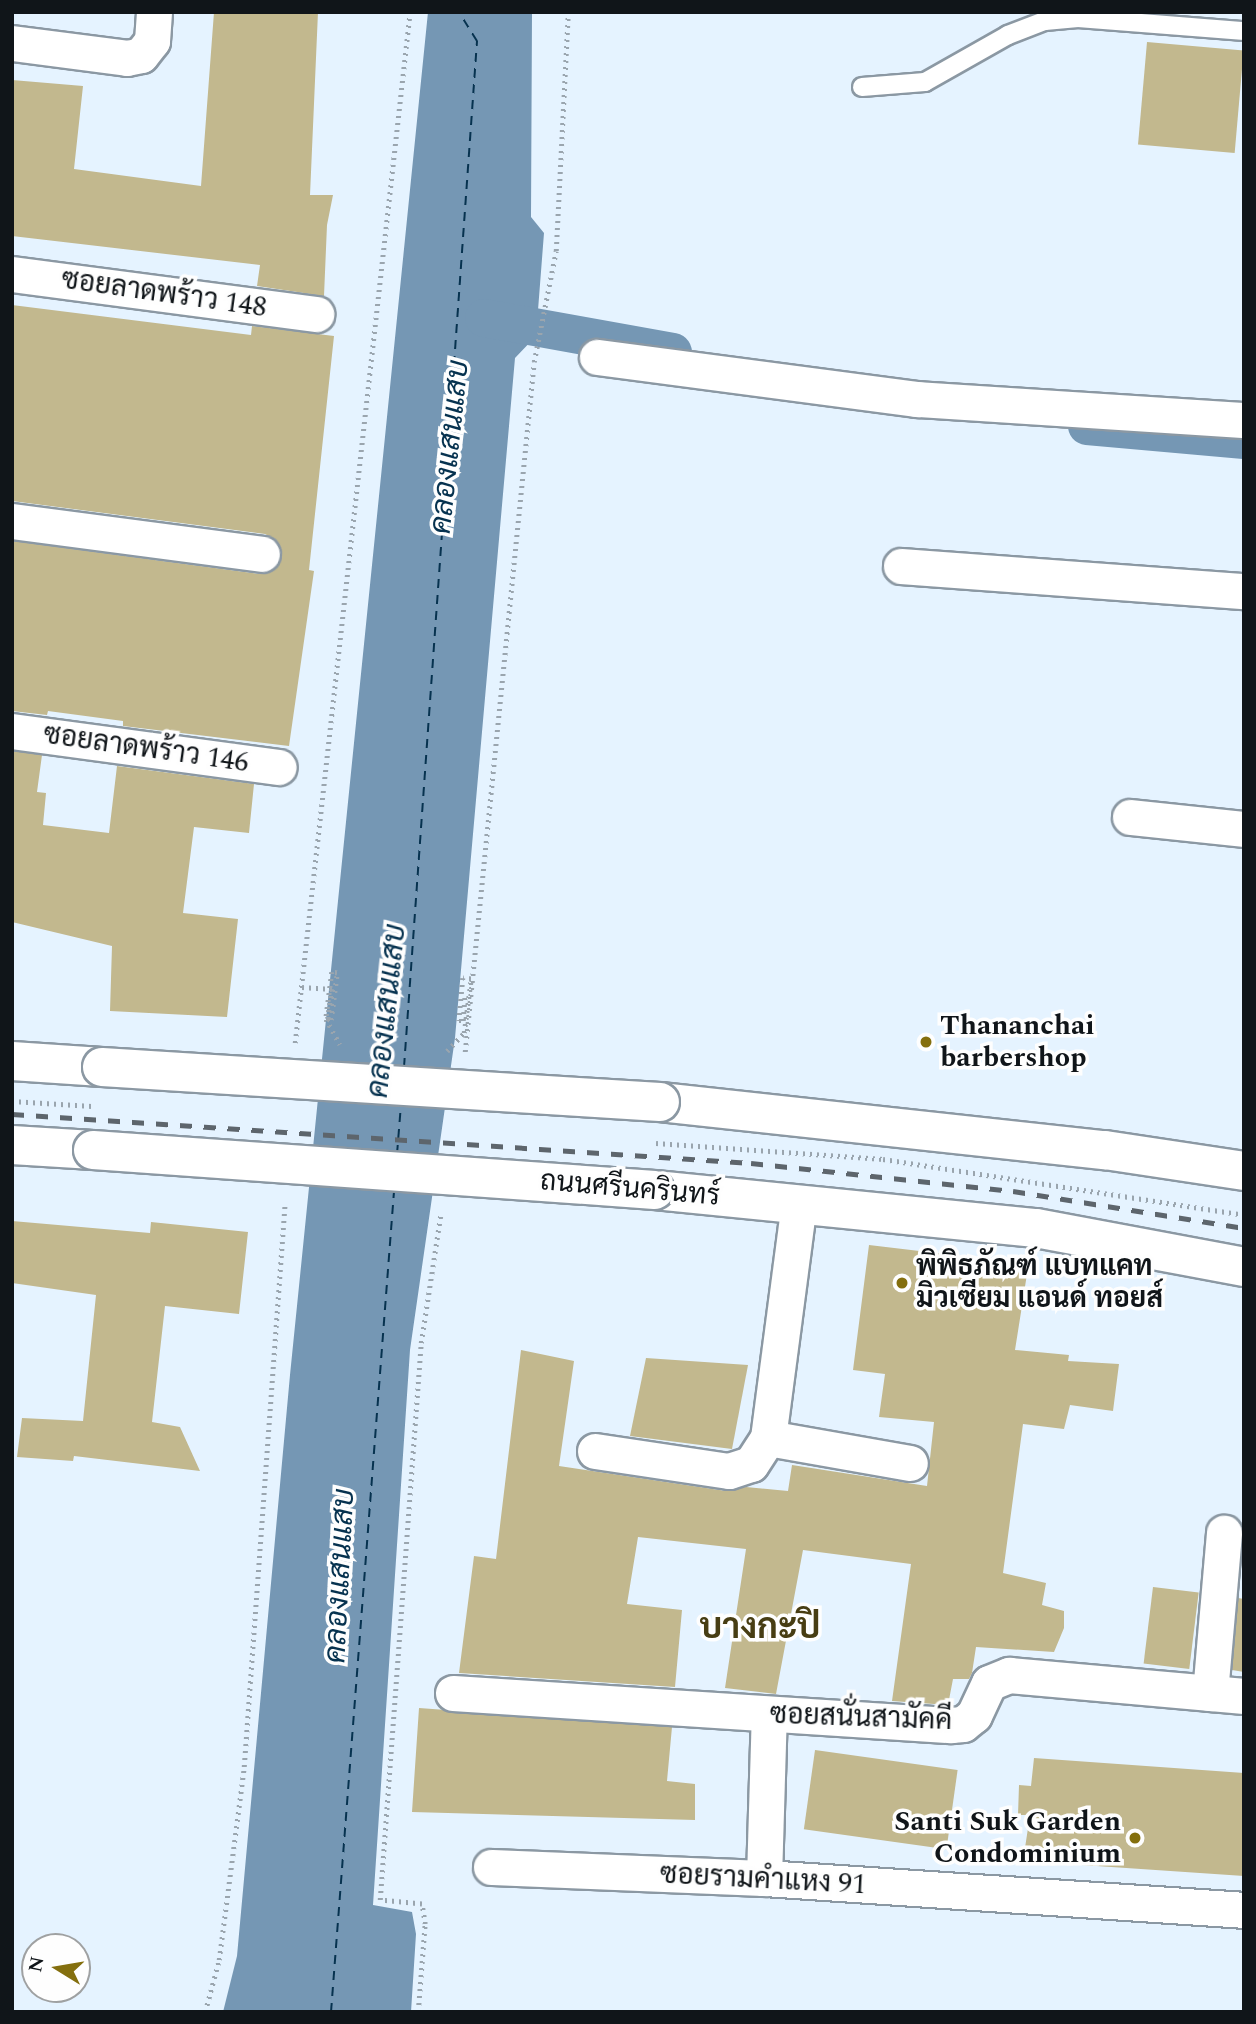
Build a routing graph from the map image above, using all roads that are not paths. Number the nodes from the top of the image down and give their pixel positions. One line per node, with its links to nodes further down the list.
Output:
1 (154, 12): 3 (street)
2 (1244, 31): 4 (lane)
3 (12, 43)
4 (862, 87)
5 (12, 274): 6 (street, ซอยลาดพร้าว 148)
6 (316, 314)
7 (597, 357): 8 (street)
8 (1244, 420)
9 (12, 520): 10 (street)
10 (262, 554)
11 (901, 566): 12 (street)
12 (1244, 591)
13 (12, 731): 14 (street, ซอยลาดพร้าว 146)
14 (279, 767)
15 (1129, 817): 16 (street)
16 (1244, 829)
17 (12, 1061): 19 (main road, bridge)
18 (12, 1146): 20 (main road, ถนนศรีนครินทร์, bridge)
19 (1244, 1171)
20 (799, 1203): 21 (main road, ถนนศรีนครินทร์); 22 (street)
21 (1244, 1267)
22 (768, 1438): 23 (street); 24 (street)
23 (595, 1451)
24 (910, 1463)
25 (1224, 1533): 27 (street)
26 (453, 1693): 29 (street, ซอยสนั่นสามัคคี)
27 (1210, 1693): 28 (street, ซอยสนั่นสามัคคี); 29 (street, ซอยสนั่นสามัคคี)
28 (1244, 1696)
29 (769, 1714): 31 (street)
30 (491, 1867): 31 (street, ซอยรามคำแหง 91)
31 (764, 1878): 32 (street, ซอยรามคำแหง 91)
32 (1244, 1909)

